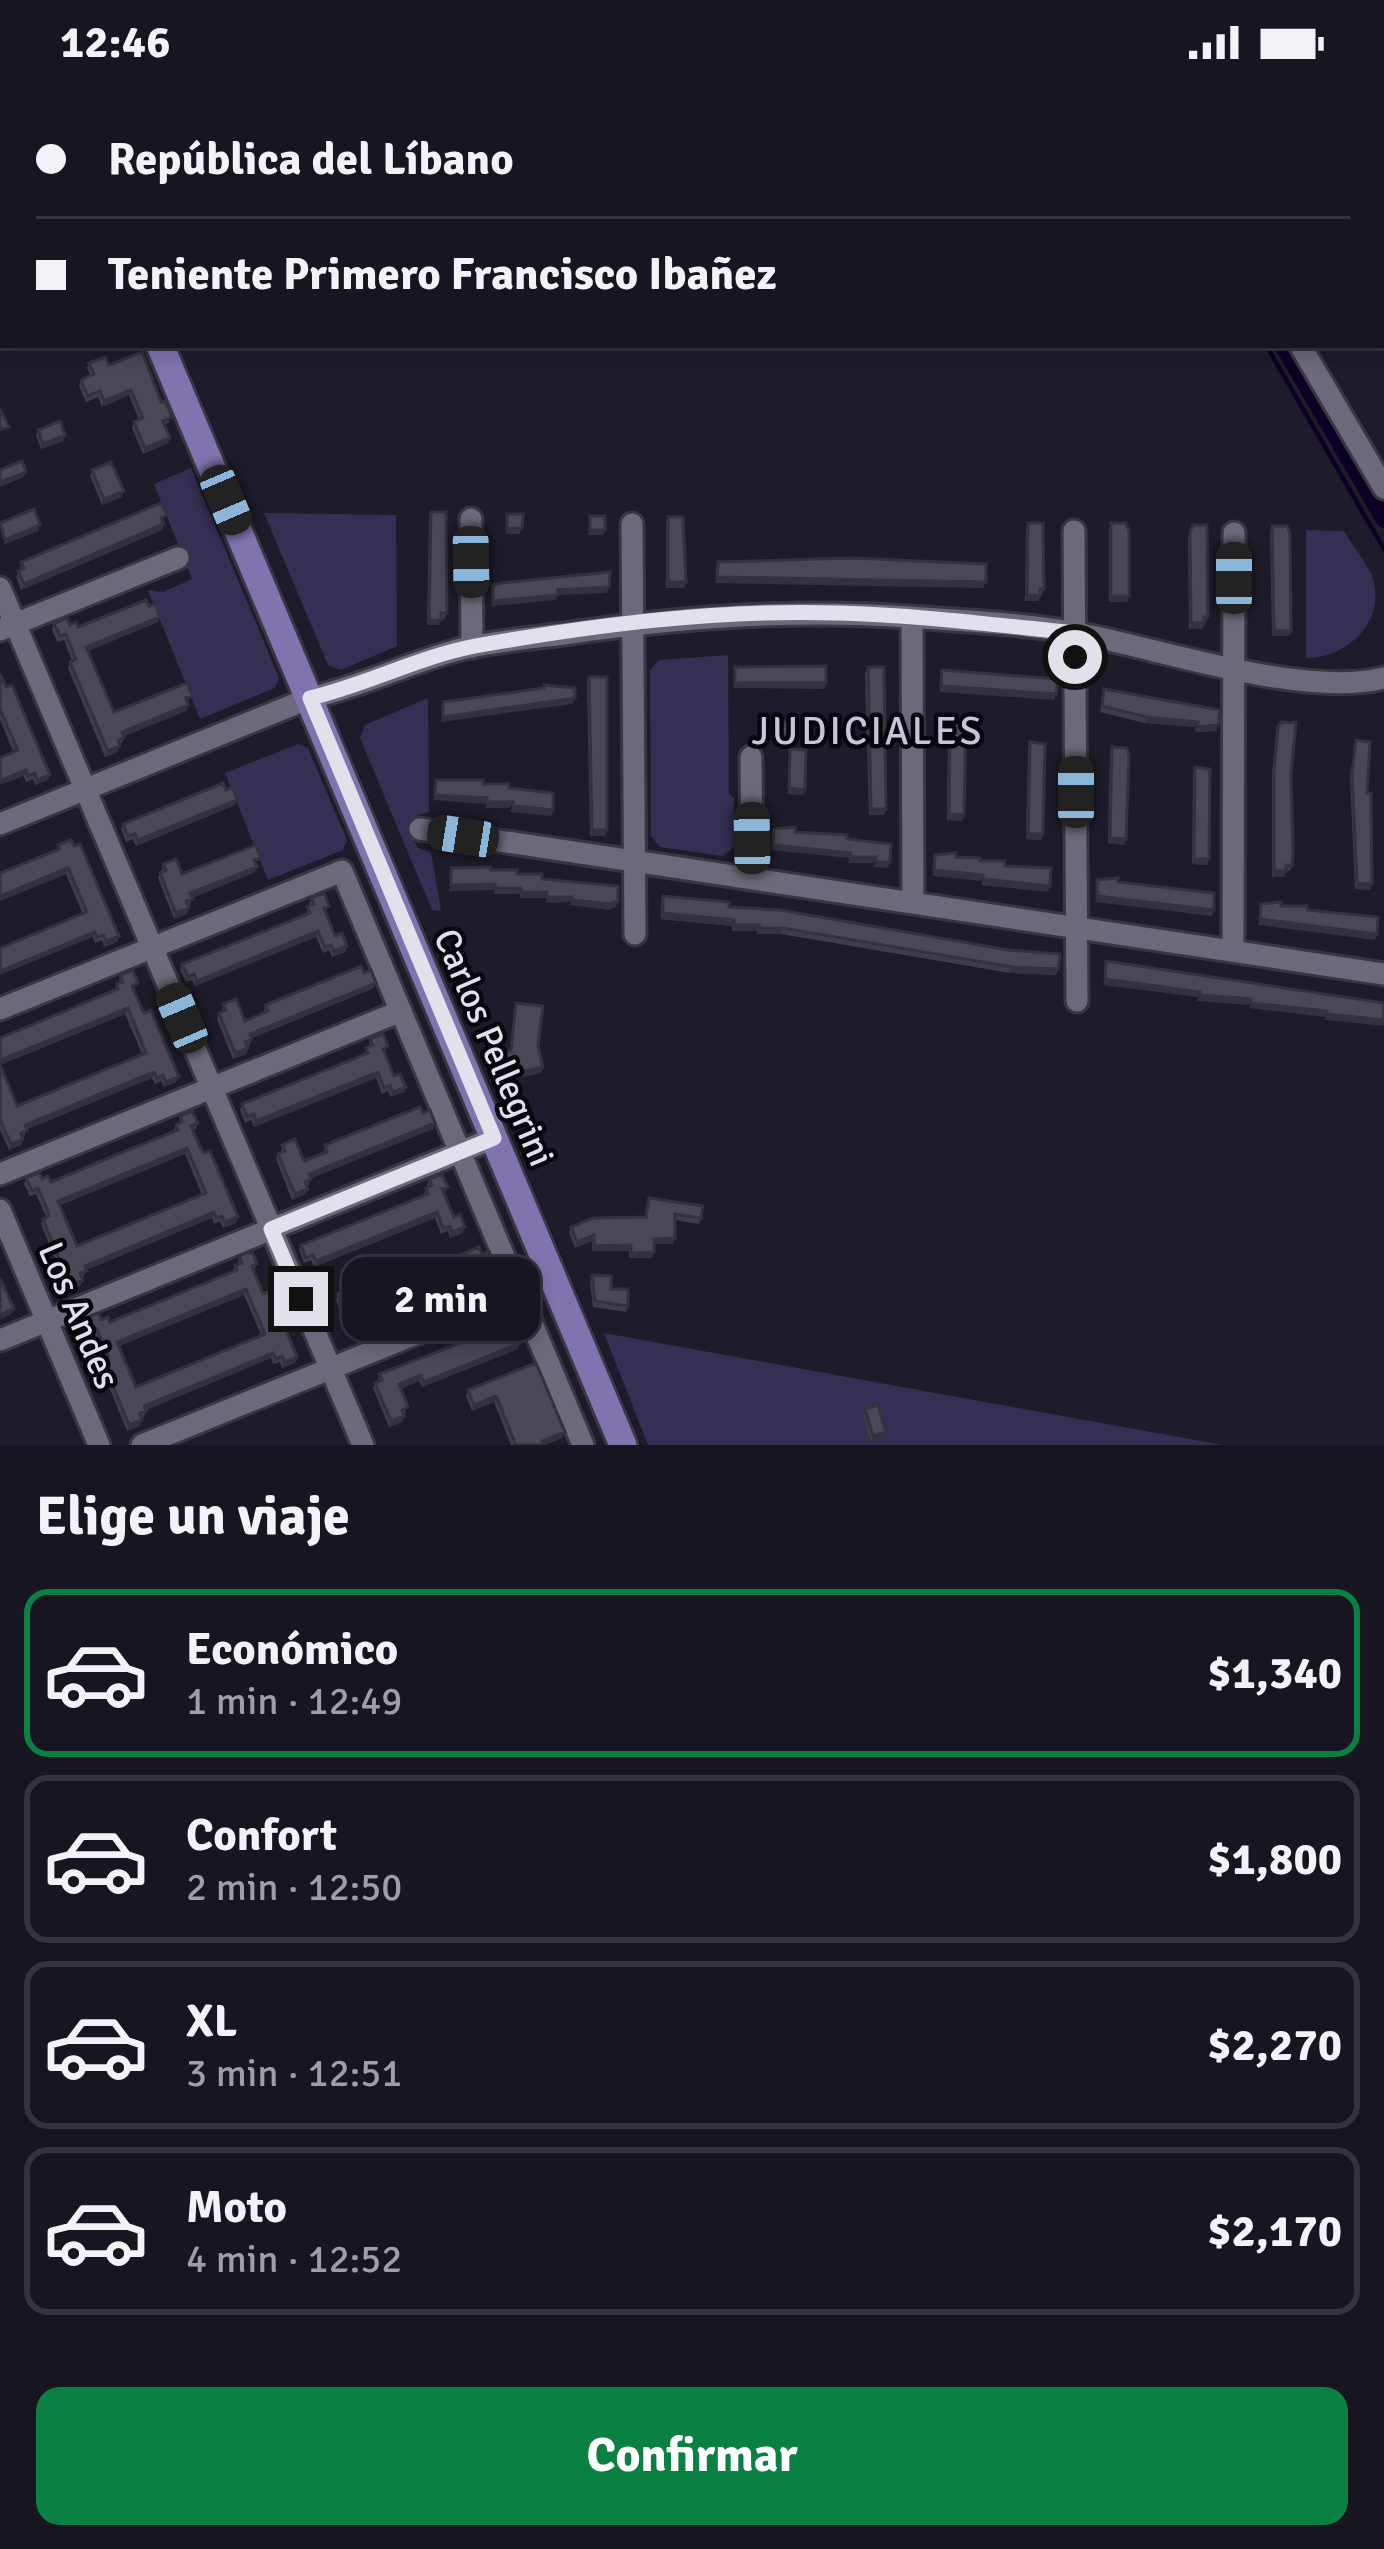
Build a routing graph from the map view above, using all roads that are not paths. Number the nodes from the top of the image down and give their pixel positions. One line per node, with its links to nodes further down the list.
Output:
1 (161, 348): 17 (main road, Carlos Pellegrini)
2 (1302, 348): 3 (street)
3 (1384, 488)
4 (471, 520): 14 (street)
5 (632, 524): 11 (street)
6 (1074, 531): 13 (street)
7 (1234, 533): 15 (street)
8 (178, 558): 12 (street)
9 (0, 588): 12 (street)
10 (912, 617): 11 (street); 13 (street); 24 (street)
11 (633, 624): 14 (street); 22 (street)
12 (8, 627): 19 (street)
13 (1075, 633): 15 (street); 25 (street)
14 (472, 647): 17 (street)
15 (1234, 667): 16 (street); 28 (street)
16 (1384, 678)
17 (310, 698): 19 (street); 34 (main road, Carlos Pellegrini)
18 (751, 757): 23 (street)
19 (85, 789): 20 (street); 27 (street)
20 (0, 824)
21 (420, 829): 22 (street)
22 (634, 861): 23 (street); 26 (street)
23 (752, 879): 24 (street)
24 (913, 903): 25 (street)
25 (1076, 927): 28 (street); 30 (street)
26 (634, 934)
27 (152, 948): 31 (street); 32 (street, Carlos Pellegrini); 33 (street)
28 (1233, 951): 29 (street)
29 (1384, 974)
30 (1077, 1001)
31 (0, 1010)
32 (401, 1011): 33 (street); 35 (street, Carlos Pellegrini)
33 (212, 1088): 36 (street); 38 (street)
34 (494, 1138): 35 (street); 47 (main road, Carlos Pellegrini)
35 (460, 1152): 38 (street); 39 (street, Carlos Pellegrini)
36 (0, 1174)
37 (0, 1210): 40 (street, Los Andes)
38 (271, 1229): 40 (street); 42 (street)
39 (519, 1292): 42 (street); 46 (street, Carlos Pellegrini)
40 (46, 1320): 41 (street); 43 (street, Los Andes)
41 (0, 1340)
42 (330, 1369): 44 (street); 45 (street)
43 (100, 1445)
44 (142, 1445)
45 (363, 1445)
46 (584, 1445)
47 (622, 1445)

